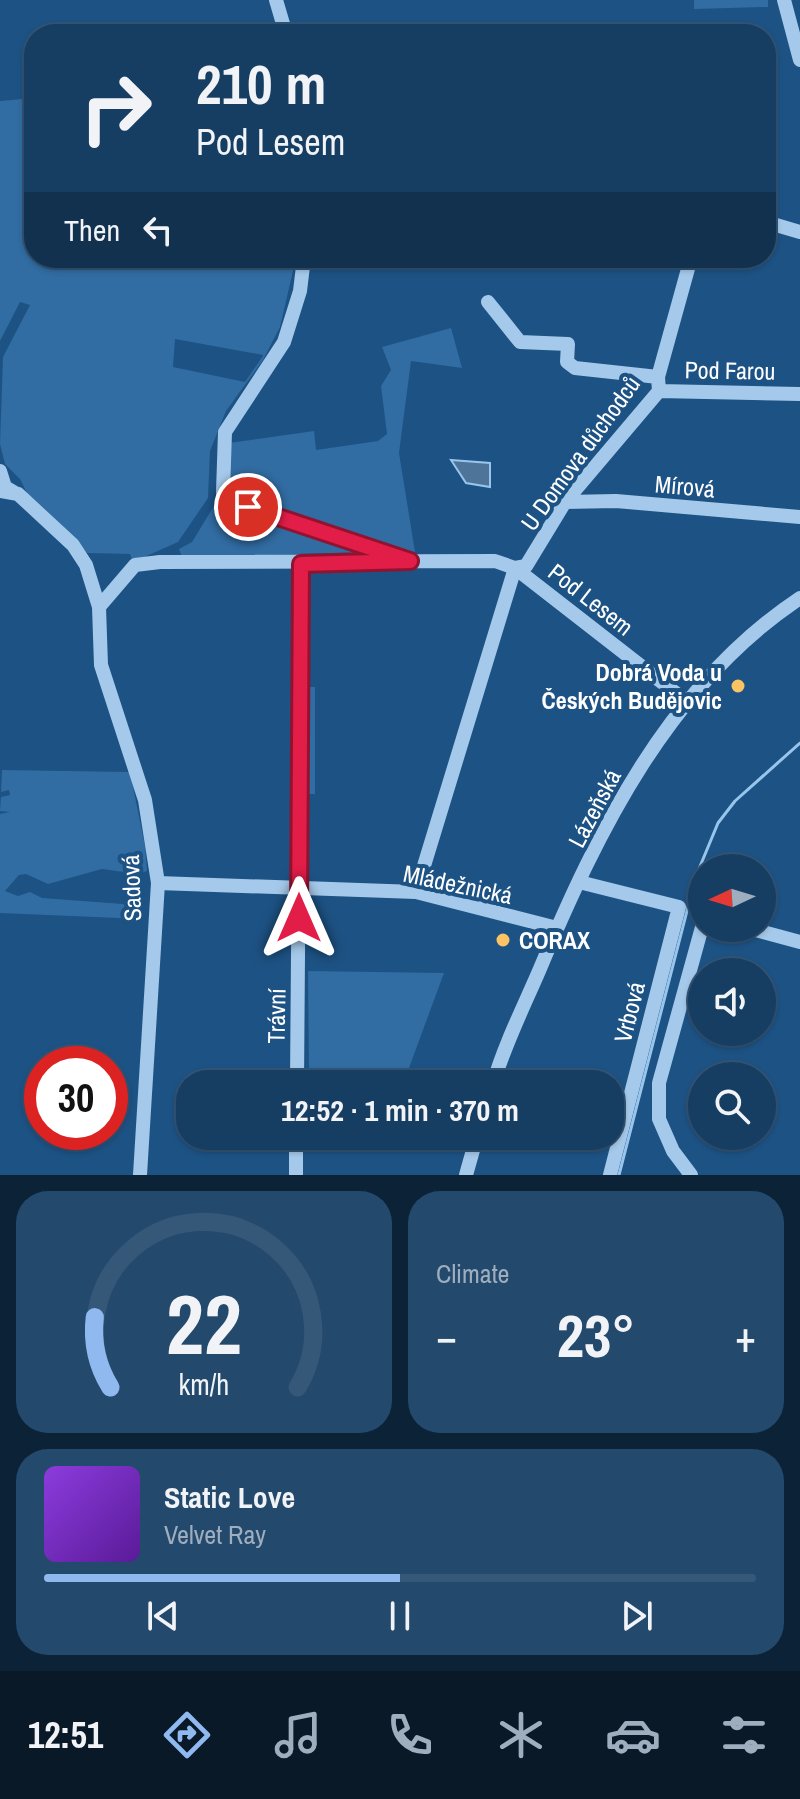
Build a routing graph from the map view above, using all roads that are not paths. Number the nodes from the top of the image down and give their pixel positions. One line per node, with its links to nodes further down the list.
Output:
1 (276, 0): 3 (street)
2 (784, 0): 4 (street)
3 (283, 24)
4 (800, 60)
5 (776, 225): 6 (street)
6 (800, 232)
7 (303, 268): 17 (street, Pod Lesem)
8 (688, 268): 10 (street, U Domova důchodců)
9 (488, 302): 10 (street, Pod Farou)
10 (658, 384): 11 (street, Pod Farou); 15 (street, U Domova důchodců)
11 (800, 394)
12 (0, 471): 14 (street, Sadová)
13 (0, 491): 14 (street)
14 (18, 494): 21 (street, Sadová)
15 (565, 502): 16 (street, Mírová); 19 (street, U Domova důchodců)
16 (800, 517)
17 (410, 561): 18 (street, Pod Lesem); 19 (street, Pod Lesem)
18 (301, 564): 21 (street, Pod Lesem); 25 (street, Trávní)
19 (515, 568): 22 (street, Pod Lesem); 26 (street, U Domova důchodců)
20 (800, 598): 22 (street, Lázeňská)
21 (99, 607): 24 (street, Sadová)
22 (686, 701): 23 (street, Lázeňská)
23 (579, 882): 27 (street, Lázeňská); 38 (street, Vrbová)
24 (158, 883): 25 (street, Mládežnická); 35 (street, Sadová)
25 (299, 889): 26 (street, Mládežnická); 31 (street, Trávní)
26 (416, 892): 27 (street, Mládežnická)
27 (557, 928): 32 (street, Lázeňská)
28 (776, 936): 30 (street)
29 (698, 942): 39 (street)
30 (800, 942)
31 (297, 1070)
32 (499, 1070)
33 (296, 1150): 36 (street)
34 (473, 1150): 37 (street)
35 (140, 1175)
36 (296, 1175)
37 (466, 1175)
38 (610, 1175)
39 (691, 1175)

